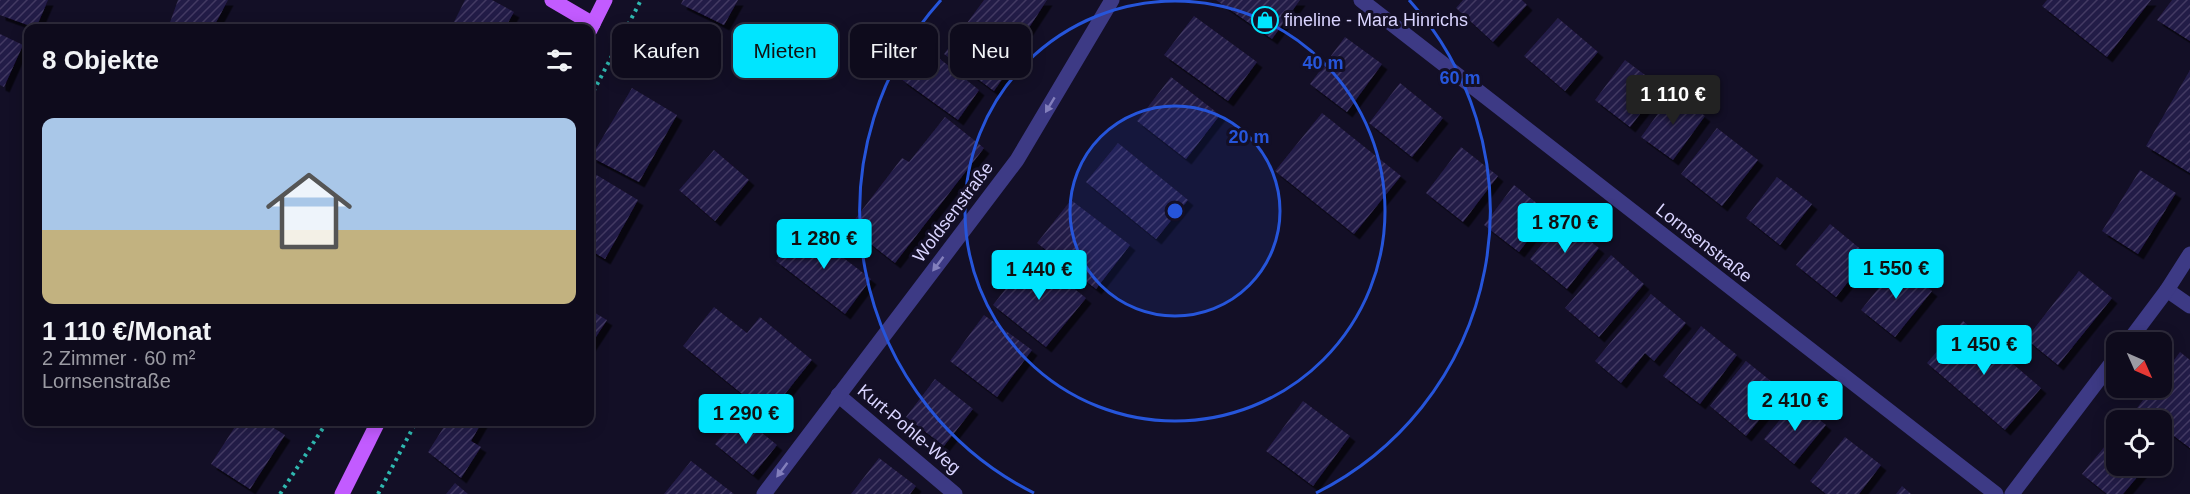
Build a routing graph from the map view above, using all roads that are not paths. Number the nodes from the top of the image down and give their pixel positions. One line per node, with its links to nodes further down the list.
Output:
1 (552, 0): 5 (main road)
2 (606, 0): 6 (main road)
3 (1112, 0): 12 (street, Woldsenstraße, one-way to 12)
4 (1361, 0): 17 (street, Lornsenstraße)
5 (587, 24)
6 (593, 24)
7 (2190, 254): 8 (street)
8 (2167, 290): 9 (street); 10 (street)
9 (2190, 306)
10 (2136, 332)
11 (2106, 370): 18 (street)
12 (838, 395): 15 (street, Woldsenstraße, one-way to 15); 16 (street, Kurt-Pohle-Weg)
13 (376, 426): 14 (main road)
14 (342, 494)
15 (764, 494)
16 (955, 494)
17 (1996, 494)
18 (2012, 494)

